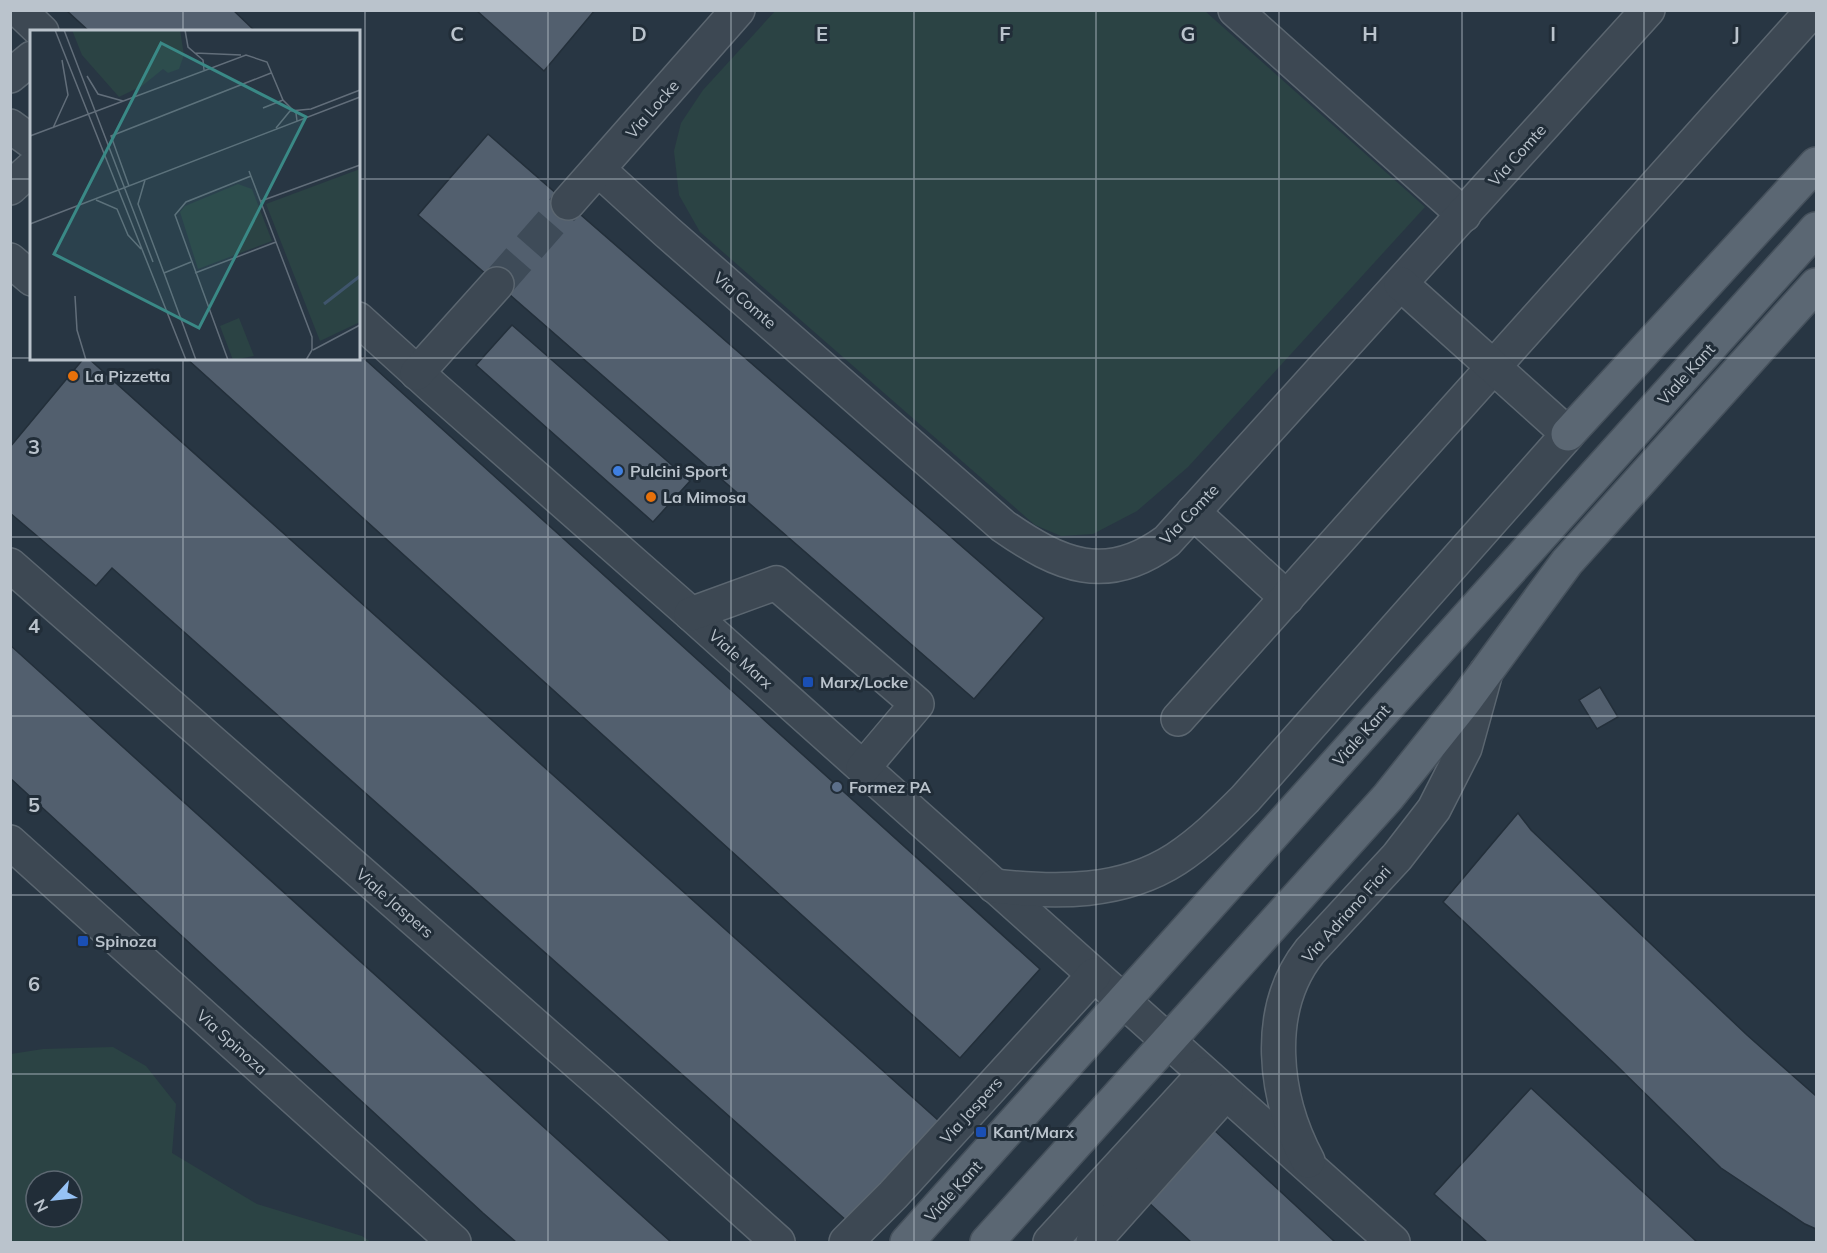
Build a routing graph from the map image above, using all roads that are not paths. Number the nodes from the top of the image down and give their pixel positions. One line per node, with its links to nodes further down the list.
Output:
1 (19, 10): 6 (street)
2 (1234, 10): 16 (street)
3 (1648, 10): 16 (street, Via Comte)
4 (1813, 10): 22 (street)
5 (734, 12): 13 (street, Via Locke)
6 (40, 30)
7 (30, 60): 8 (street)
8 (10, 76)
9 (10, 126): 10 (street)
10 (30, 141)
11 (1816, 164): 24 (main road)
12 (30, 170): 14 (street)
13 (599, 170): 15 (street, Via Locke); 25 (street, Via Comte)
14 (10, 188)
15 (568, 203)
16 (1464, 215): 19 (street, Via Comte)
17 (1816, 229): 36 (main road, Viale Kant)
18 (497, 284): 23 (street)
19 (1401, 284): 22 (street); 25 (street, Via Comte)
20 (1816, 285): 29 (main road)
21 (360, 321): 23 (street, Viale Marx)
22 (1493, 367): 24 (street); 27 (street)
23 (417, 373): 28 (street, Viale Marx)
24 (1568, 434): 34 (street)
25 (1193, 512): 27 (street)
26 (10, 565): 41 (street, Viale Jaspers)
27 (1287, 598): 30 (street)
28 (691, 614): 31 (street, Viale Marx); 31 (street)
29 (1487, 670): 37 (main road); 39 (street, Via Adriano Fiori)
30 (1178, 718)
31 (863, 768): 34 (street, Viale Marx)
32 (10, 842): 33 (street, Via Spinoza)
33 (24, 871): 40 (street, Via Spinoza)
34 (994, 886): 35 (street, Viale Marx)
35 (1094, 975): 36 (street, Viale Marx); 42 (street, Via Jaspers)
36 (1122, 1001): 37 (street, Viale Marx); 43 (main road, Viale Kant)
37 (1168, 1041): 38 (street, Via Adriano Fiori); 44 (main road)
38 (1215, 1083): 39 (street, Via Adriano Fiori); 45 (street); 46 (street)
39 (1315, 1173): 47 (street, Via Adriano Fiori)
40 (454, 1242)
41 (778, 1242)
42 (846, 1242)
43 (907, 1242)
44 (987, 1242)
45 (1050, 1242)
46 (1094, 1242)
47 (1393, 1242)

